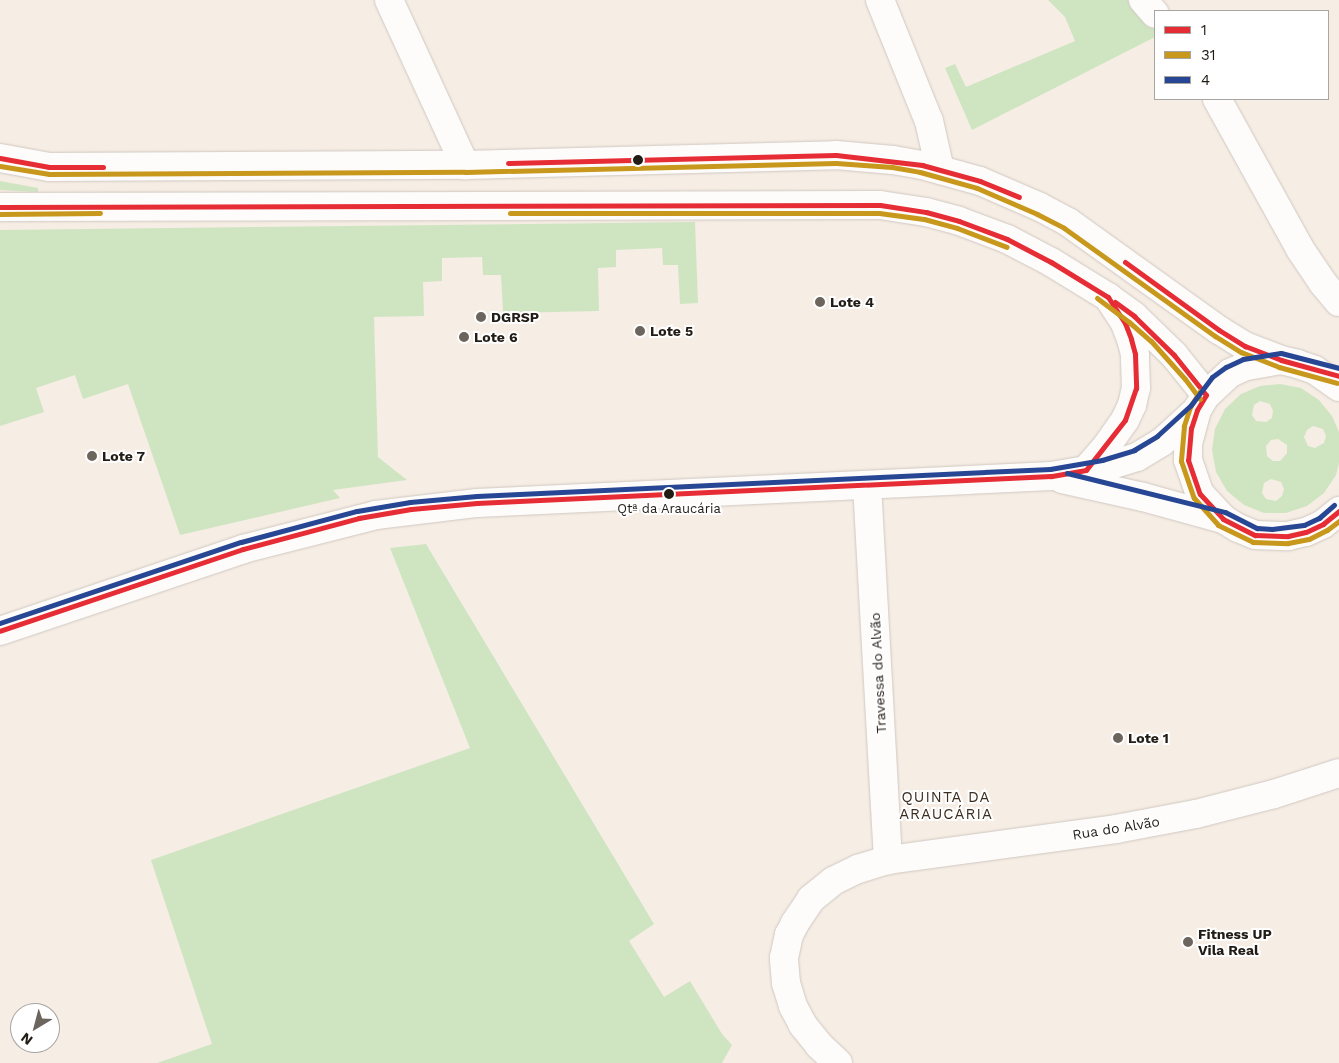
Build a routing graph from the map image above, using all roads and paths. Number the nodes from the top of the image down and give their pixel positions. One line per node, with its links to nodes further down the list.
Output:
1 (389, 0): 7 (street)
2 (1143, 0): 4 (street)
3 (880, 5): 8 (street)
4 (1154, 13)
5 (1218, 100): 11 (street)
6 (0, 158): 7 (street)
7 (465, 165): 8 (street)
8 (940, 170): 12 (street)
9 (0, 207): 10 (street)
10 (1108, 297): 15 (street); 16 (street)
11 (1339, 302)
12 (1281, 360): 13 (street); 15 (street)
13 (1327, 372): 14 (street)
14 (1339, 387)
15 (1201, 402): 16 (street); 20 (street)
16 (1086, 470): 17 (street)
17 (1051, 476): 18 (street); 20 (street)
18 (867, 485): 21 (street); 23 (street, Travessa do Alvão)
19 (1339, 511): 20 (street)
20 (1222, 519)
21 (0, 631)
22 (1339, 773): 23 (street, Rua do Alvão)
23 (888, 860): 24 (street, Rua do Alvão)
24 (838, 1063)

